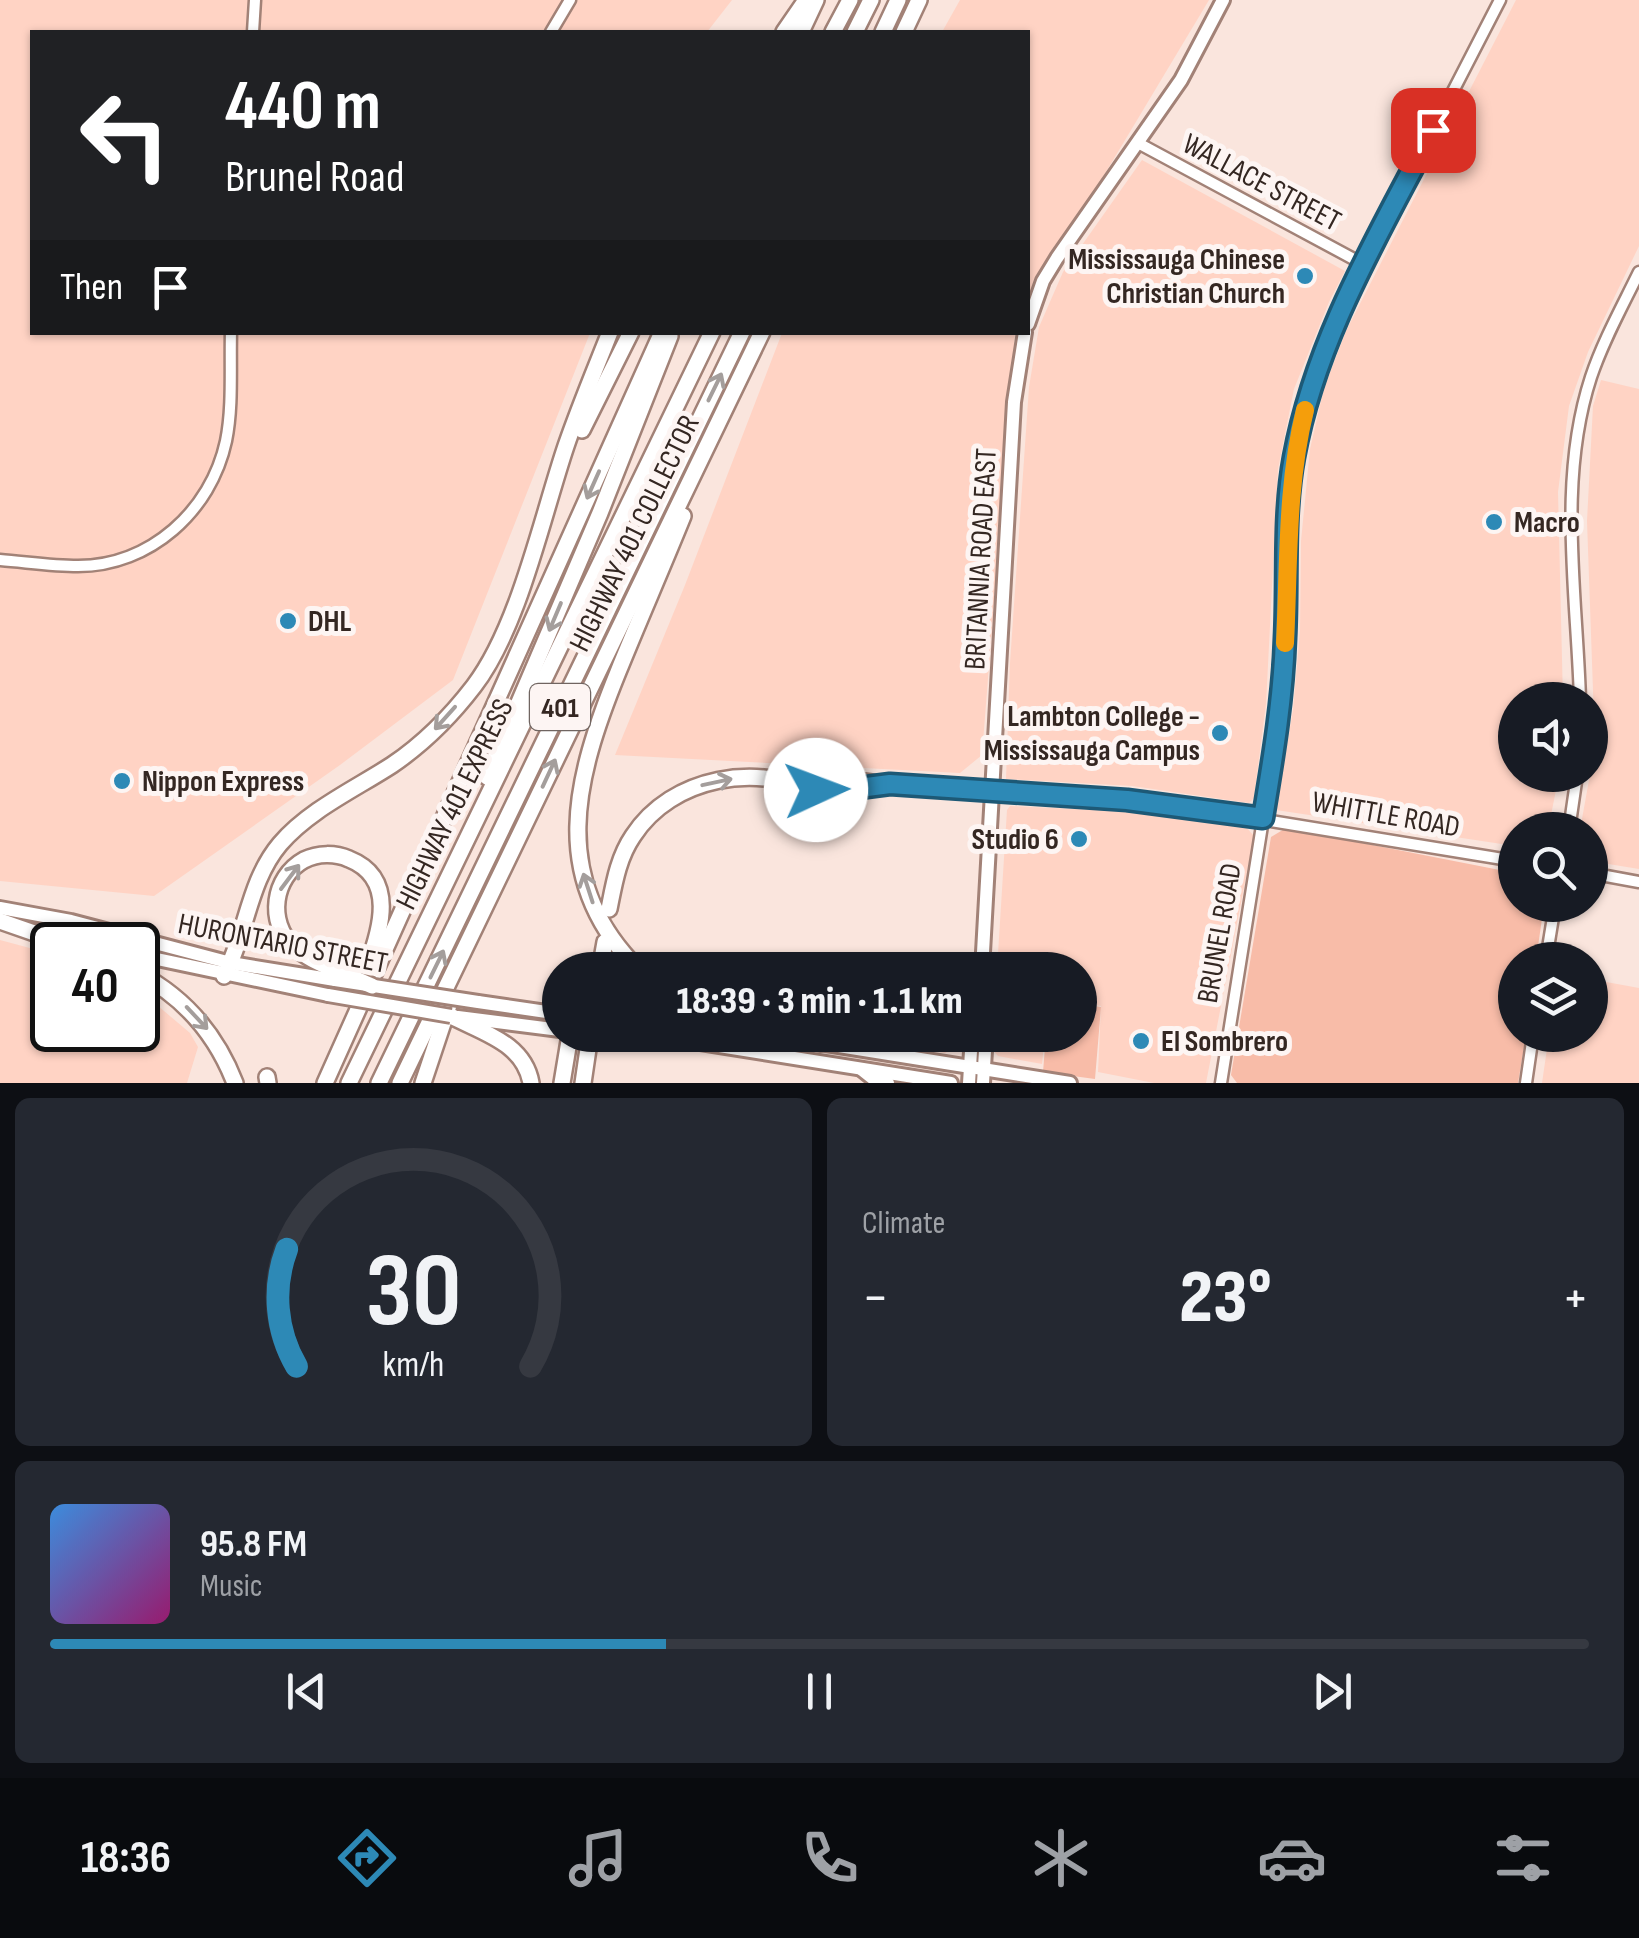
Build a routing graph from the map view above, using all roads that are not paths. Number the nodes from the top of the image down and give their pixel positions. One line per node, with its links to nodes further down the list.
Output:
1 (255, 0): 11 (street)
2 (570, 0): 12 (street)
3 (806, 0): 13 (highway)
4 (816, 0): 14 (highway)
5 (850, 0): 15 (highway)
6 (871, 0): 16 (highway)
7 (898, 0): 17 (highway)
8 (919, 0): 18 (highway)
9 (1223, 0): 19 (main road)
10 (1500, 0): 20 (street, BRUNEL ROAD)
11 (253, 30)
12 (552, 30)
13 (785, 30)
14 (802, 30)
15 (835, 30)
16 (856, 30)
17 (884, 30)
18 (905, 30)
19 (1138, 144): 20 (street, WALLACE STREET); 22 (main road)
20 (1363, 264): 41 (street, BRUNEL ROAD)
21 (1639, 272): 35 (street)
22 (1030, 319)
23 (231, 335): 34 (street)
24 (609, 335): 33 (highway)
25 (630, 335): 33 (highway)
26 (661, 335): 74 (highway, HIGHWAY 401 COLLECTOR / 401, one-way to 74)
27 (670, 335): 50 (highway, one-way to 50)
28 (711, 335): 50 (highway, HIGHWAY 401 EXPRESS / 401)
29 (741, 335): 77 (highway, HIGHWAY 401 EXPRESS / 401, one-way to 29)
30 (761, 335): 32 (highway, HIGHWAY 401 COLLECTOR / 401)
31 (1025, 335): 38 (main road, BRITANNIA ROAD EAST)
32 (724, 413): 53 (highway, one-way to 32); 55 (highway, HIGHWAY 401 COLLECTOR / 401, one-way to 32)
33 (546, 511): 57 (highway, one-way to 57)
34 (0, 560)
35 (1579, 682)
36 (844, 770): 37 (street, WHITTLE ROAD); 39 (street); 40 (street)
37 (890, 784): 38 (street, WHITTLE ROAD); 39 (street, WHITTLE ROAD)
38 (992, 790): 41 (street, WHITTLE ROAD); 54 (main road, BRITANNIA ROAD EAST)
39 (844, 793): 40 (street)
40 (820, 794): 46 (highway, one-way to 40)
41 (1263, 818): 42 (street, WHITTLE ROAD); 86 (street, BRUNEL ROAD)
42 (1498, 858)
43 (1608, 877): 44 (street)
44 (1639, 882)
45 (0, 908): 57 (main road, HURONTARIO STREET)
46 (609, 909)
47 (0, 921): 48 (main road); 49 (highway)
48 (30, 928)
49 (30, 931)
50 (419, 939): 76 (highway, HIGHWAY 401 EXPRESS / 401)
51 (605, 942): 52 (highway)
52 (603, 952)
53 (624, 952)
54 (983, 952)
55 (462, 955): 78 (highway, HIGHWAY 401 COLLECTOR / 401); 79 (highway)
56 (160, 959): 57 (main road, HURONTARIO STREET)
57 (228, 969): 58 (main road, HURONTARIO STREET); 62 (main road, HURONTARIO STREET, bridge)
58 (338, 976): 60 (highway, bridge); 74 (highway, one-way to 74)
59 (160, 985): 75 (highway, one-way to 75)
60 (372, 986): 61 (main road, HURONTARIO STREET, bridge)
61 (542, 1011)
62 (451, 1016): 63 (highway)
63 (468, 1022): 64 (main road); 80 (highway)
64 (542, 1028)
65 (567, 1052): 81 (highway)
66 (587, 1052): 82 (highway)
67 (760, 1052): 72 (main road)
68 (865, 1052): 73 (main road)
69 (974, 1052): 73 (main road)
70 (982, 1052): 73 (main road)
71 (1531, 1052): 87 (street)
72 (859, 1067): 83 (main road); 84 (main road)
73 (976, 1077): 85 (main road)
74 (326, 1079)
75 (235, 1083)
76 (349, 1083)
77 (380, 1083)
78 (400, 1083)
79 (423, 1083)
80 (531, 1083)
81 (562, 1083)
82 (583, 1083)
83 (888, 1083)
84 (950, 1083)
85 (1070, 1083)
86 (1221, 1083)
87 (1526, 1083)

